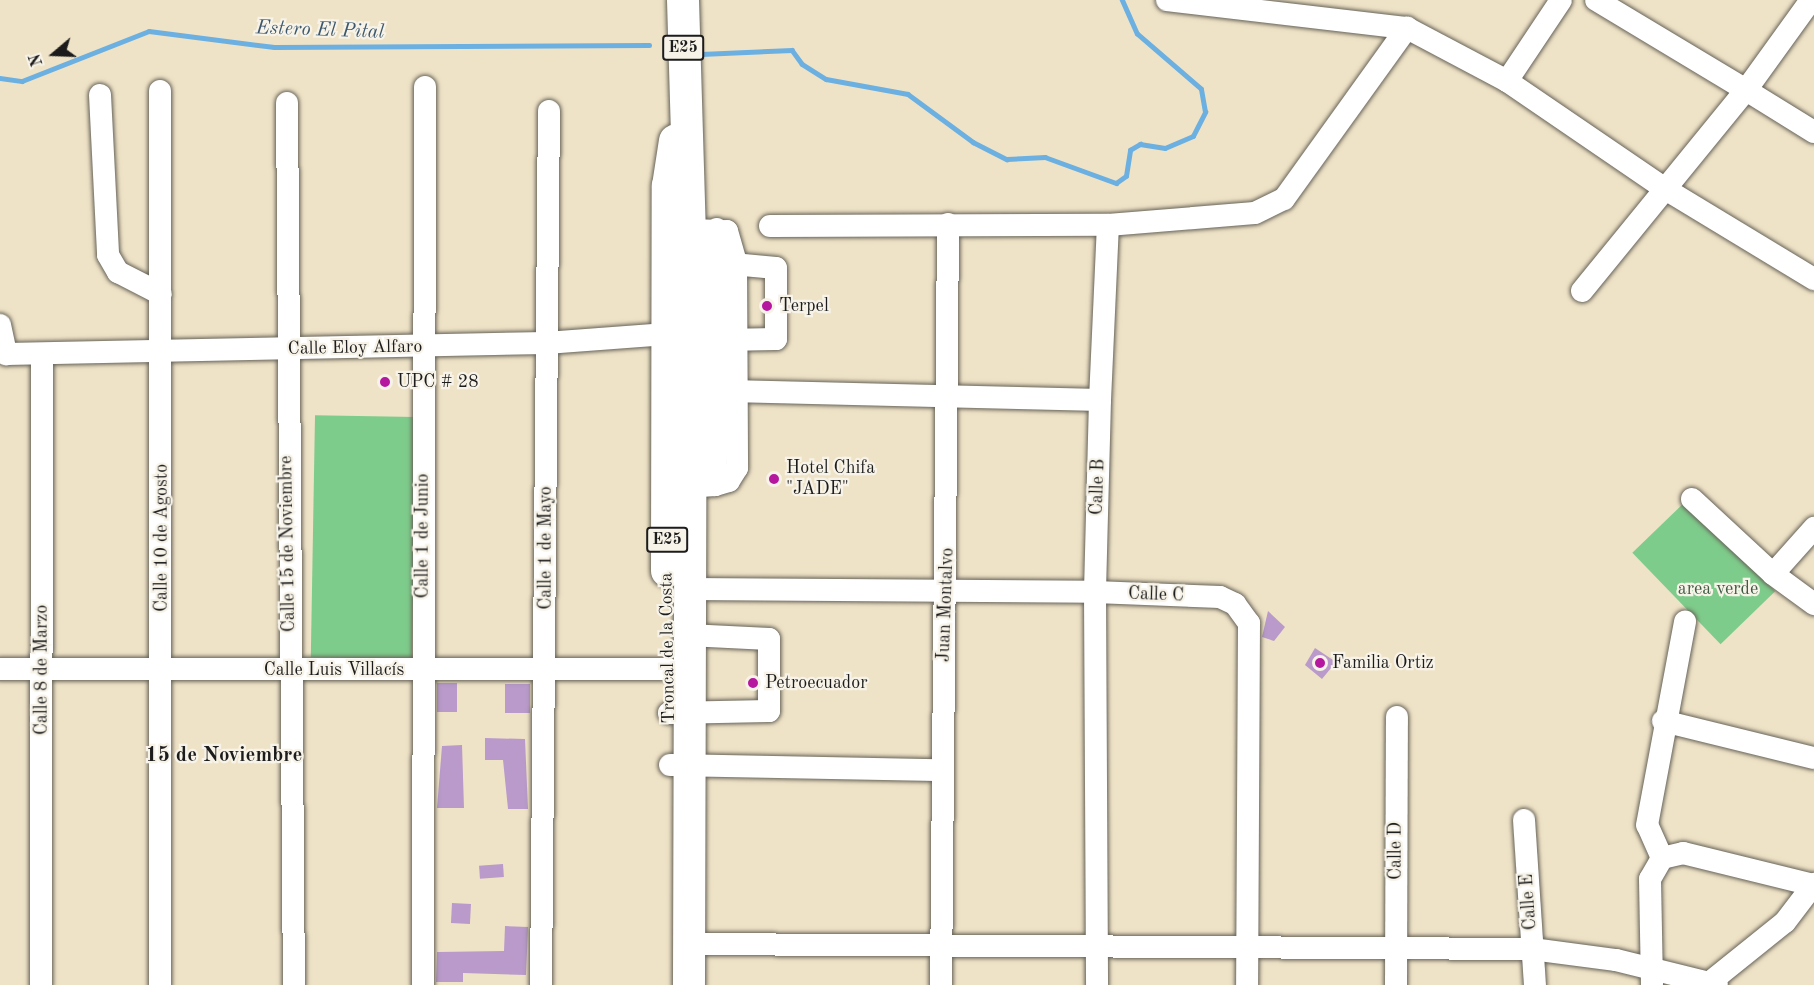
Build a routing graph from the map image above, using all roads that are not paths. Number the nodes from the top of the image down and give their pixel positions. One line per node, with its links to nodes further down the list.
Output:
1 (683, 0): 13 (highway, Troncal de la Costa / E25)
2 (1167, 0): 3 (street)
3 (1171, 0): 7 (street)
4 (1562, 0): 8 (street)
5 (1596, 0): 10 (street)
6 (1811, 0): 10 (street)
7 (1407, 28): 8 (street); 19 (street)
8 (1507, 81): 17 (street)
9 (425, 87): 29 (street, Calle 1 de Junio)
10 (1746, 90): 16 (street); 17 (street)
11 (160, 91): 25 (street, Calle 10 de Agosto)
12 (100, 95): 25 (street)
13 (683, 96): 21 (highway, Troncal de la Costa / E25); 27 (highway, Troncal de la Costa / E25)
14 (287, 103): 30 (street, Calle 15 de Noviembre)
15 (549, 111): 28 (street, Calle 1 de Mayo)
16 (1814, 132)
17 (1667, 190): 23 (street); 24 (street)
18 (948, 224): 19 (street); 20 (street); 35 (street, Juan Montalvo)
19 (1108, 225): 36 (street, Calle B)
20 (770, 226)
21 (704, 229): 22 (highway, Troncal de la Costa / E25); 22 (street)
22 (715, 262): 27 (highway, Troncal de la Costa / E25); 27 (street); 27 (street, Calle Eloy Alfaro)
23 (1814, 279)
24 (1582, 291)
25 (161, 294): 31 (street, Calle 10 de Agosto)
26 (0, 326): 33 (street)
27 (702, 338): 28 (street, Calle Eloy Alfaro); 34 (highway, Troncal de la Costa / E25); 34 (street); 48 (highway, Troncal de la Costa / E25)
28 (546, 343): 29 (street, Calle Eloy Alfaro); 53 (street, Calle 1 de Mayo)
29 (423, 346): 30 (street, Calle Eloy Alfaro); 52 (street, Calle 1 de Junio)
30 (286, 349): 31 (street, Calle Eloy Alfaro); 51 (street, Calle 15 de Noviembre)
31 (162, 352): 32 (street, Calle Eloy Alfaro); 50 (street, Calle 10 de Agosto)
32 (42, 355): 33 (street, Calle Eloy Alfaro); 49 (street, Calle 8 de Marzo)
33 (3, 358)
34 (714, 390): 35 (street); 37 (highway, Troncal de la Costa / E25); 37 (street)
35 (946, 395): 36 (street); 42 (street, Juan Montalvo)
36 (1100, 400): 43 (street, Calle B)
37 (702, 486): 41 (highway, Troncal de la Costa / E25)
38 (1692, 499): 40 (street)
39 (1814, 528): 40 (street)
40 (1773, 574): 44 (street)
41 (689, 589): 42 (street, Calle C); 46 (highway, Troncal de la Costa / E25)
42 (948, 590): 43 (street, Calle C); 59 (street, Juan Montalvo)
43 (1095, 592): 64 (street, Calle B); 67 (street, Calle C)
44 (1814, 604)
45 (1685, 622): 56 (street)
46 (688, 635): 54 (highway, Troncal de la Costa / E25); 54 (street)
47 (0, 669): 49 (street, Calle Luis Villacís)
48 (668, 669): 53 (street, Calle Luis Villacís); 54 (highway, Troncal de la Costa / E25)
49 (42, 670): 50 (street, Calle Luis Villacís); 71 (street, Calle 8 de Marzo)
50 (162, 670): 51 (street, Calle Luis Villacís); 72 (street, Calle 10 de Agosto)
51 (290, 670): 52 (street, Calle Luis Villacís); 73 (street, Calle 15 de Noviembre)
52 (422, 670): 53 (street, Calle Luis Villacís); 74 (street, Calle 1 de Junio)
53 (546, 670): 75 (street, Calle 1 de Mayo)
54 (679, 713): 58 (highway, Troncal de la Costa / E25)
55 (1397, 717): 66 (street, Calle D)
56 (1664, 721): 57 (street); 61 (street)
57 (1814, 758)
58 (679, 765): 59 (street); 63 (highway, Troncal de la Costa / E25); 76 (highway, Troncal de la Costa / E25)
59 (939, 770): 65 (street, Juan Montalvo)
60 (1524, 820): 68 (street, Calle E)
61 (1662, 858): 62 (street); 69 (street)
62 (1814, 884): 70 (street)
63 (689, 944): 65 (street); 77 (highway, Troncal de la Costa / E25)
64 (1096, 945): 65 (street); 67 (street); 79 (street, Calle B)
65 (941, 946): 78 (street, Juan Montalvo)
66 (1396, 947): 67 (street); 68 (street); 81 (street, Calle D)
67 (1246, 948): 80 (street, Calle C)
68 (1532, 950): 69 (street); 82 (street, Calle E)
69 (1651, 977): 70 (street)
70 (1713, 984)
71 (40, 985)
72 (160, 985)
73 (294, 985)
74 (423, 985)
75 (541, 985)
76 (669, 985)
77 (689, 985)
78 (941, 985)
79 (1096, 985)
80 (1247, 985)
81 (1396, 985)
82 (1535, 985)

